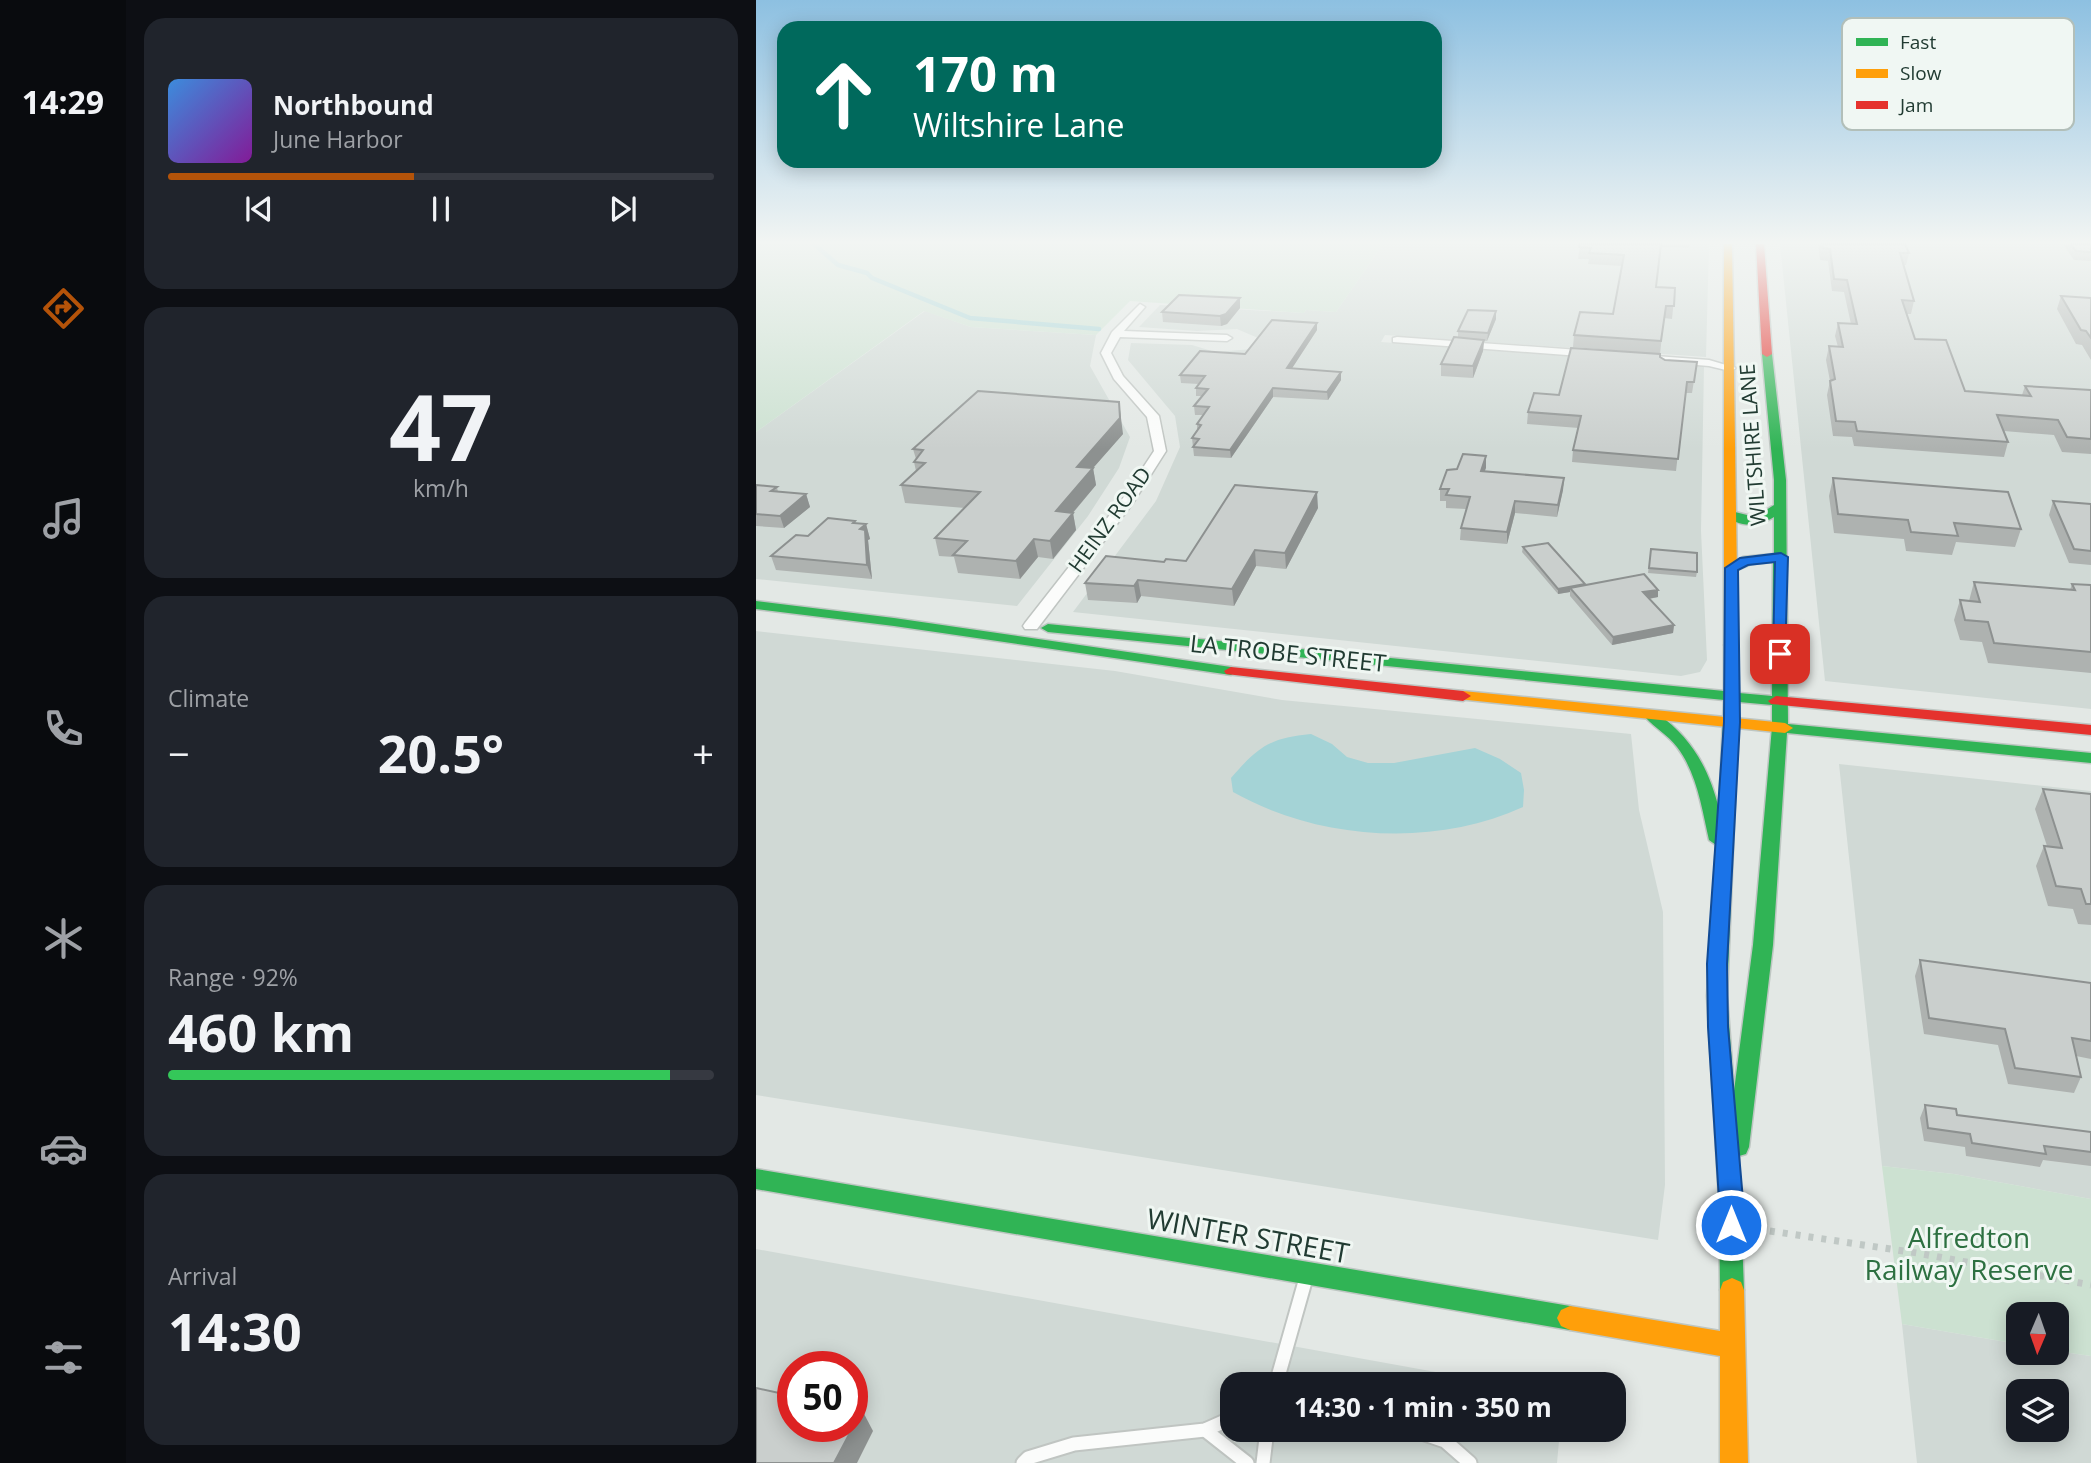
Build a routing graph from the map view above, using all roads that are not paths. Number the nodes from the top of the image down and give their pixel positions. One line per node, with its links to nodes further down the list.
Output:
1 (1135, 312): 4 (street)
2 (1739, 312): 9 (main road, WILTSHIRE LANE)
3 (1754, 312): 9 (main road, WILTSHIRE LANE)
4 (1116, 334): 5 (street); 16 (street, HEINZ ROAD)
5 (1227, 338)
6 (1398, 340): 7 (street)
7 (1600, 355)
8 (1628, 357): 9 (street)
9 (1749, 369): 10 (main road, WILTSHIRE LANE); 11 (main road, WILTSHIRE LANE)
10 (1780, 506): 11 (main road); 12 (main road, WILTSHIRE LANE)
11 (1731, 515): 13 (main road, WILTSHIRE LANE)
12 (1781, 557): 13 (main road); 21 (main road, WILTSHIRE LANE)
13 (1732, 568): 19 (main road, WILTSHIRE LANE)
14 (756, 605): 15 (main road, LA TROBE STREET)
15 (841, 613): 16 (main road, LA TROBE STREET); 17 (main road, LA TROBE STREET)
16 (1031, 626): 17 (main road); 18 (main road, LA TROBE STREET)
17 (1163, 663): 20 (main road, LA TROBE STREET)
18 (1386, 671): 19 (main road, LA TROBE STREET); 20 (main road)
19 (1732, 697): 21 (main road, LA TROBE STREET); 23 (main road, WILTSHIRE LANE)
20 (1484, 698): 22 (main road, LA TROBE STREET)
21 (1780, 701): 24 (main road, WILTSHIRE LANE); 25 (main road, LA TROBE STREET)
22 (1646, 714): 23 (main road, LA TROBE STREET); 27 (main road)
23 (1732, 722): 24 (main road, LA TROBE STREET); 27 (main road, WILTSHIRE LANE)
24 (1780, 727): 26 (main road, LA TROBE STREET); 29 (main road, WILTSHIRE LANE)
25 (2091, 730)
26 (2091, 758)
27 (1723, 858): 29 (main road, WILTSHIRE LANE)
28 (756, 1178): 30 (main road, WINTER STREET)
29 (1731, 1200): 31 (main road)
30 (1307, 1273): 31 (main road, WINTER STREET); 32 (lane)
31 (1731, 1345): 41 (main road)
32 (1279, 1372)
33 (1220, 1423): 34 (lane)
34 (1205, 1430): 37 (lane); 38 (lane)
35 (1265, 1442): 39 (lane)
36 (1444, 1442): 40 (lane)
37 (1023, 1463)
38 (1247, 1463)
39 (1262, 1463)
40 (1470, 1463)
41 (1734, 1463)

